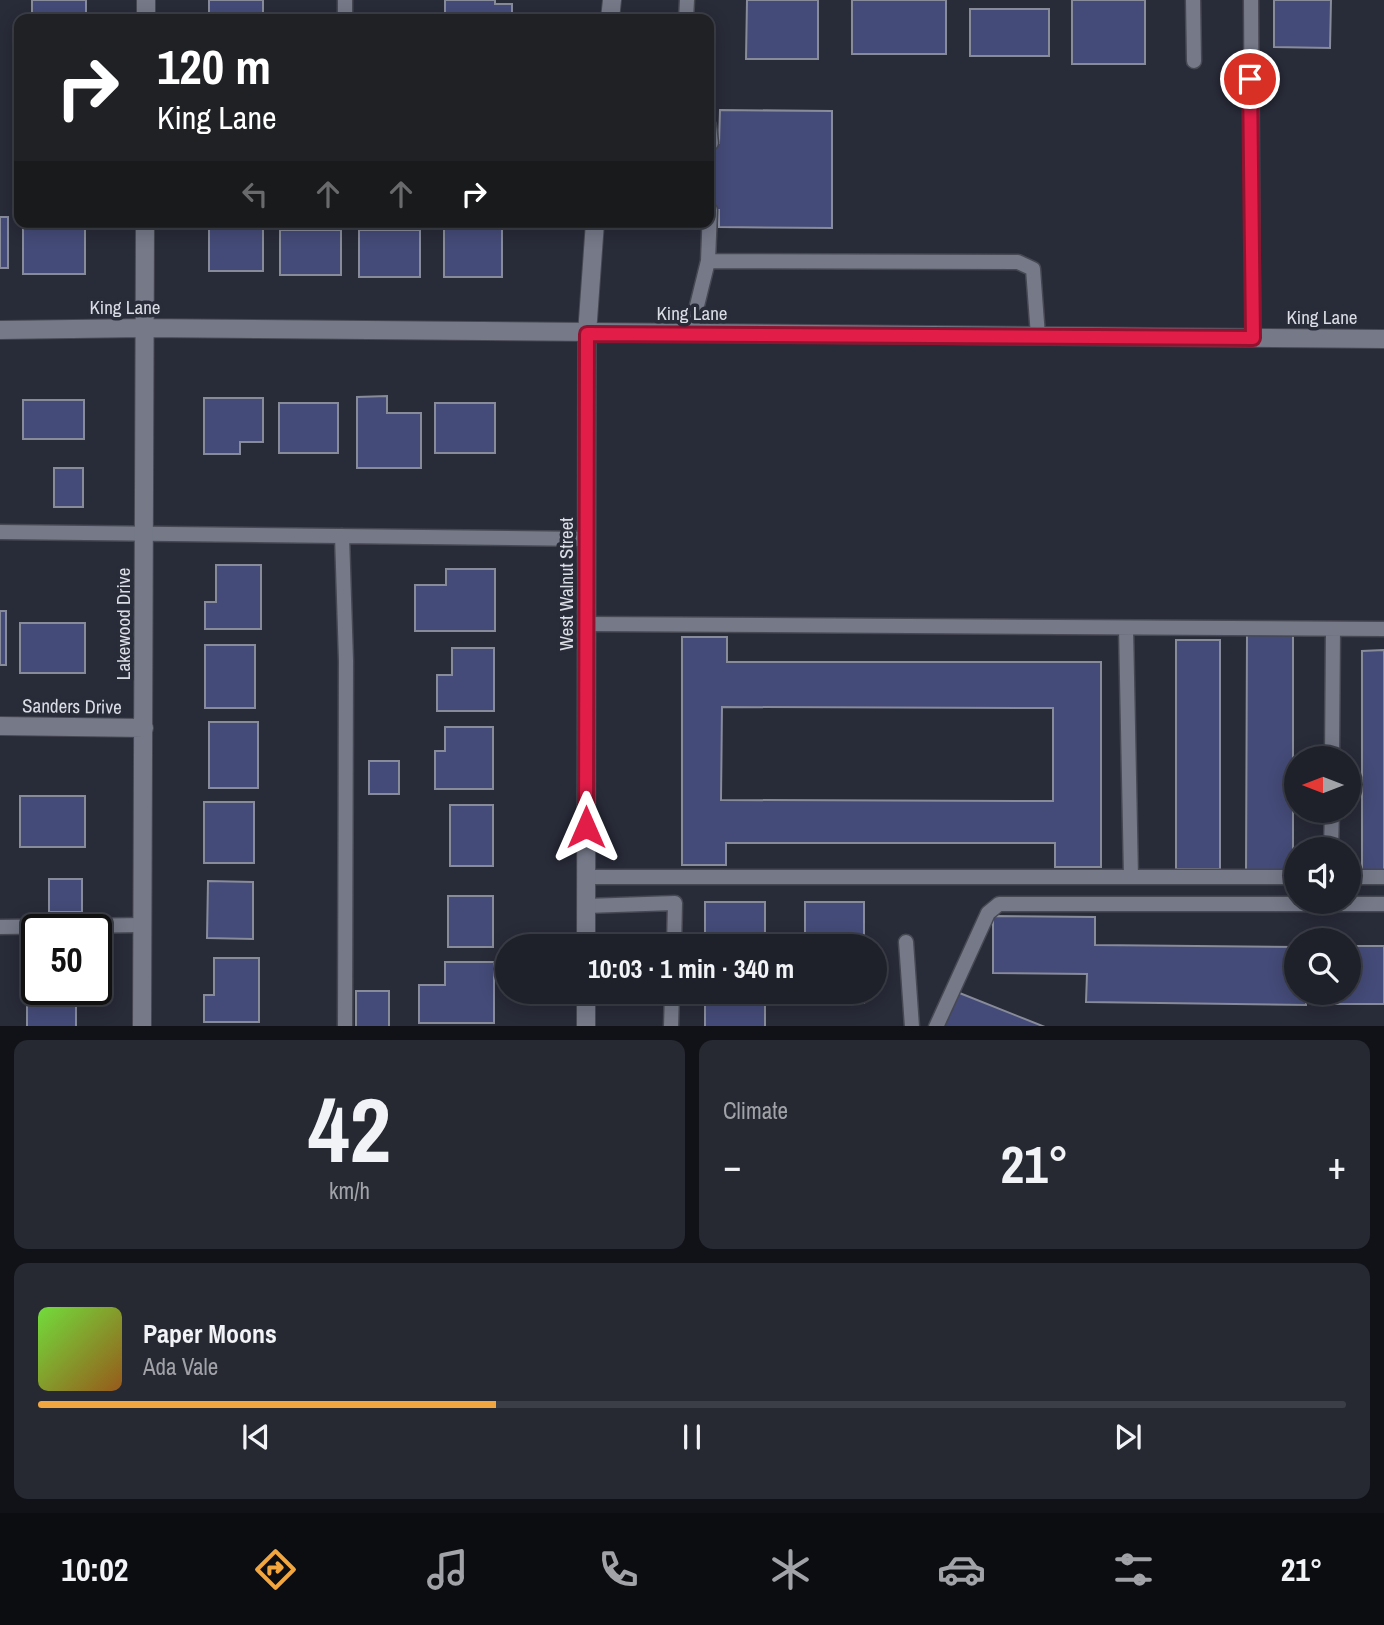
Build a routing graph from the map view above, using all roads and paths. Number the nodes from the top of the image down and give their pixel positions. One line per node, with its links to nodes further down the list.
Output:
1 (1192, 0): 3 (lane)
2 (1251, 0): 13 (lane)
3 (1194, 61)
4 (145, 228): 8 (street, Lakewood Drive)
5 (595, 228): 10 (street, West Walnut Street)
6 (709, 228): 7 (lane)
7 (708, 261): 11 (lane); 12 (lane)
8 (144, 328): 9 (street, King Lane); 10 (street, King Lane); 15 (street, Lakewood Drive)
9 (0, 330)
10 (587, 334): 11 (street, King Lane); 18 (street, West Walnut Street)
11 (690, 334): 12 (street, King Lane)
12 (1038, 336): 13 (street, King Lane)
13 (1253, 338): 14 (street, King Lane)
14 (1384, 339)
15 (144, 531): 16 (lane); 17 (lane); 24 (street, Lakewood Drive)
16 (0, 532)
17 (342, 536): 18 (lane); 41 (lane)
18 (587, 539): 19 (street, West Walnut Street)
19 (587, 624): 20 (lane); 26 (street, West Walnut Street)
20 (1126, 628): 21 (lane); 27 (lane)
21 (1333, 629): 22 (lane); 25 (lane)
22 (1384, 629)
23 (0, 726): 24 (street, Sanders Drive)
24 (144, 728): 33 (street, Lakewood Drive)
25 (1332, 746)
26 (586, 877): 27 (lane); 32 (street, West Walnut Street)
27 (1131, 877): 28 (lane)
28 (1284, 877)
29 (1361, 877): 30 (lane)
30 (1384, 877)
31 (1384, 904): 45 (lane)
32 (586, 906): 35 (street, West Walnut Street); 36 (lane)
33 (143, 925): 34 (lane); 40 (street, Lakewood Drive)
34 (0, 927)
35 (586, 934)
36 (674, 934)
37 (906, 942): 44 (lane)
38 (586, 1004): 42 (street)
39 (672, 1004): 43 (lane)
40 (142, 1026)
41 (345, 1026)
42 (586, 1026)
43 (671, 1026)
44 (912, 1026)
45 (936, 1026)

